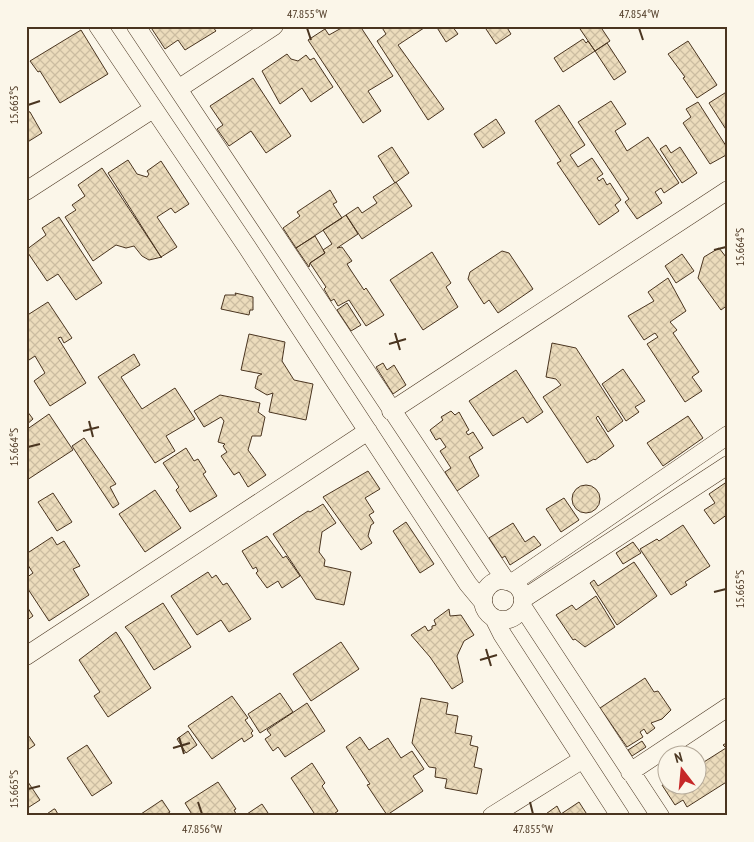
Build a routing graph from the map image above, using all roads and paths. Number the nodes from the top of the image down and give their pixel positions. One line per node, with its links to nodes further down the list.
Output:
1 (98, 26): 5 (street)
2 (136, 26): 4 (street)
3 (274, 26): 4 (street)
4 (178, 89): 8 (street)
5 (153, 109): 7 (street); 9 (street)
6 (728, 190): 10 (street)
7 (26, 191)
8 (288, 256): 9 (street); 10 (street)
9 (264, 272): 11 (street)
10 (392, 411): 16 (street)
11 (368, 431): 17 (street); 20 (street)
12 (728, 435): 14 (street)
13 (728, 465): 15 (street)
14 (665, 477): 15 (street); 16 (street)
15 (680, 497): 18 (street)
16 (509, 582): 17 (street); 18 (street)
17 (484, 602): 19 (street)
18 (523, 602): 19 (street); 23 (street)
19 (494, 618): 22 (street)
20 (26, 656)
21 (728, 707): 23 (street)
22 (583, 759): 24 (street); 25 (street)
23 (630, 772): 26 (street)
24 (492, 816)
25 (620, 816)
26 (660, 816)

